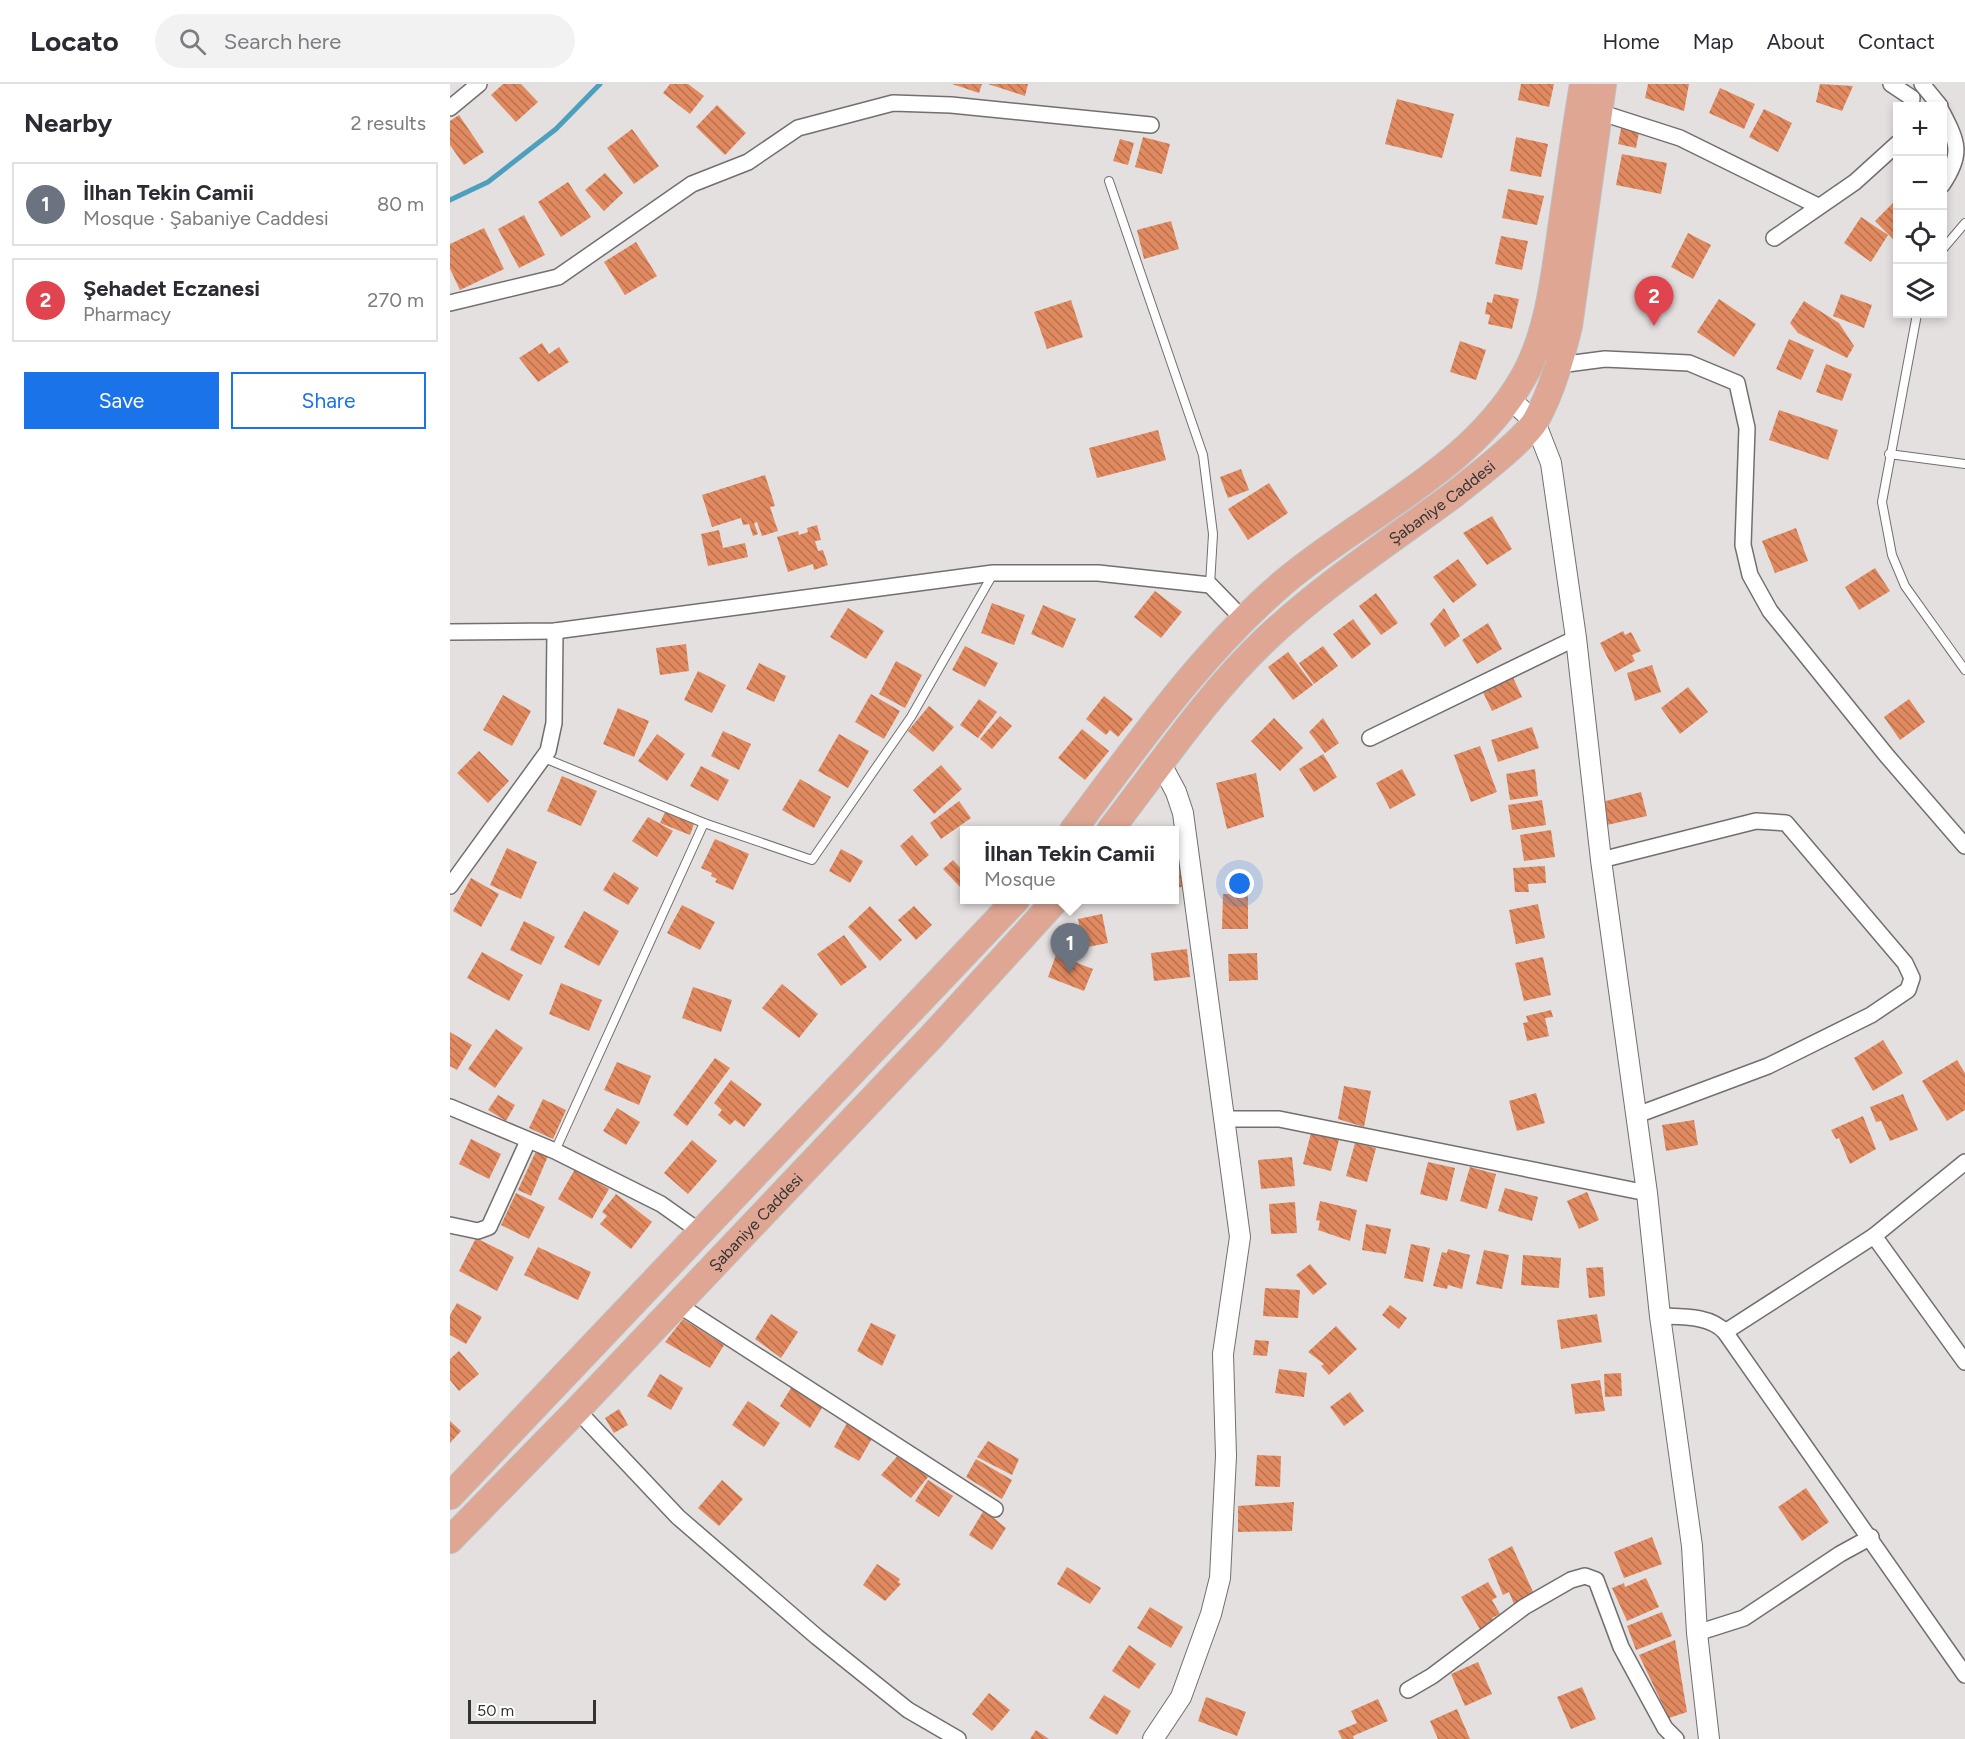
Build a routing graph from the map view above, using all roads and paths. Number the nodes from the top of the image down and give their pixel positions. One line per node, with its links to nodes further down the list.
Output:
1 (480, 84): 8 (street)
2 (1582, 84): 21 (highway)
3 (1603, 84): 9 (highway, Şabaniye Caddesi)
4 (1891, 84): 6 (street)
5 (1922, 84): 7 (street)
6 (1912, 102)
7 (1937, 102)
8 (450, 108)
9 (1599, 112): 15 (street); 22 (highway, Şabaniye Caddesi)
10 (1947, 121): 13 (street)
11 (1151, 125): 19 (street)
12 (1893, 148): 15 (street)
13 (1947, 177)
14 (1109, 181): 28 (lane)
15 (1818, 206): 17 (street)
16 (1965, 223): 18 (lane)
17 (1774, 238)
18 (1947, 244)
19 (450, 303)
20 (1916, 318): 25 (lane)
21 (1533, 358): 22 (street); 23 (highway)
22 (1559, 365): 24 (highway, Şabaniye Caddesi); 40 (street)
23 (1509, 398): 24 (street); 29 (highway)
24 (1535, 422): 32 (street); 36 (highway, Şabaniye Caddesi)
25 (1889, 454): 26 (lane); 33 (lane)
26 (1965, 464)
27 (993, 573): 28 (street); 30 (street); 37 (lane)
28 (1210, 585): 29 (street)
29 (1244, 620): 38 (highway)
30 (555, 631): 31 (street); 35 (street)
31 (450, 632)
32 (1576, 638): 34 (street); 41 (street)
33 (1965, 670)
34 (1370, 738)
35 (544, 759): 37 (lane); 42 (street)
36 (1161, 764): 39 (highway, Şabaniye Caddesi); 47 (street)
37 (704, 823): 49 (lane)
38 (1077, 826)
39 (1114, 826)
40 (1965, 846)
41 (1601, 860): 46 (street); 46 (street)
42 (450, 886)
43 (1012, 904): 53 (highway)
44 (1053, 904): 55 (highway, Şabaniye Caddesi)
45 (450, 1107): 48 (street)
46 (1636, 1115): 51 (street)
47 (1224, 1119): 51 (street); 70 (street)
48 (528, 1141): 49 (street); 52 (street)
49 (555, 1151): 53 (street)
50 (1965, 1162): 54 (street)
51 (1647, 1192): 56 (street)
52 (450, 1225)
53 (702, 1233): 58 (highway)
54 (1874, 1236): 57 (street); 59 (street)
55 (677, 1304): 60 (highway, Şabaniye Caddesi); 63 (street)
56 (1660, 1316): 57 (street); 66 (street)
57 (1725, 1332): 64 (street)
58 (583, 1356): 60 (highway); 62 (highway)
59 (1965, 1362)
60 (607, 1378): 61 (highway, Şabaniye Caddesi)
61 (578, 1410): 65 (highway, Şabaniye Caddesi); 69 (street)
62 (450, 1496)
63 (995, 1509)
64 (1871, 1537): 66 (street); 67 (street)
65 (450, 1540)
66 (1697, 1633): 72 (street)
67 (1965, 1675)
68 (1408, 1690): 71 (street)
69 (958, 1739)
70 (1153, 1739)
71 (1676, 1739)
72 (1709, 1739)

